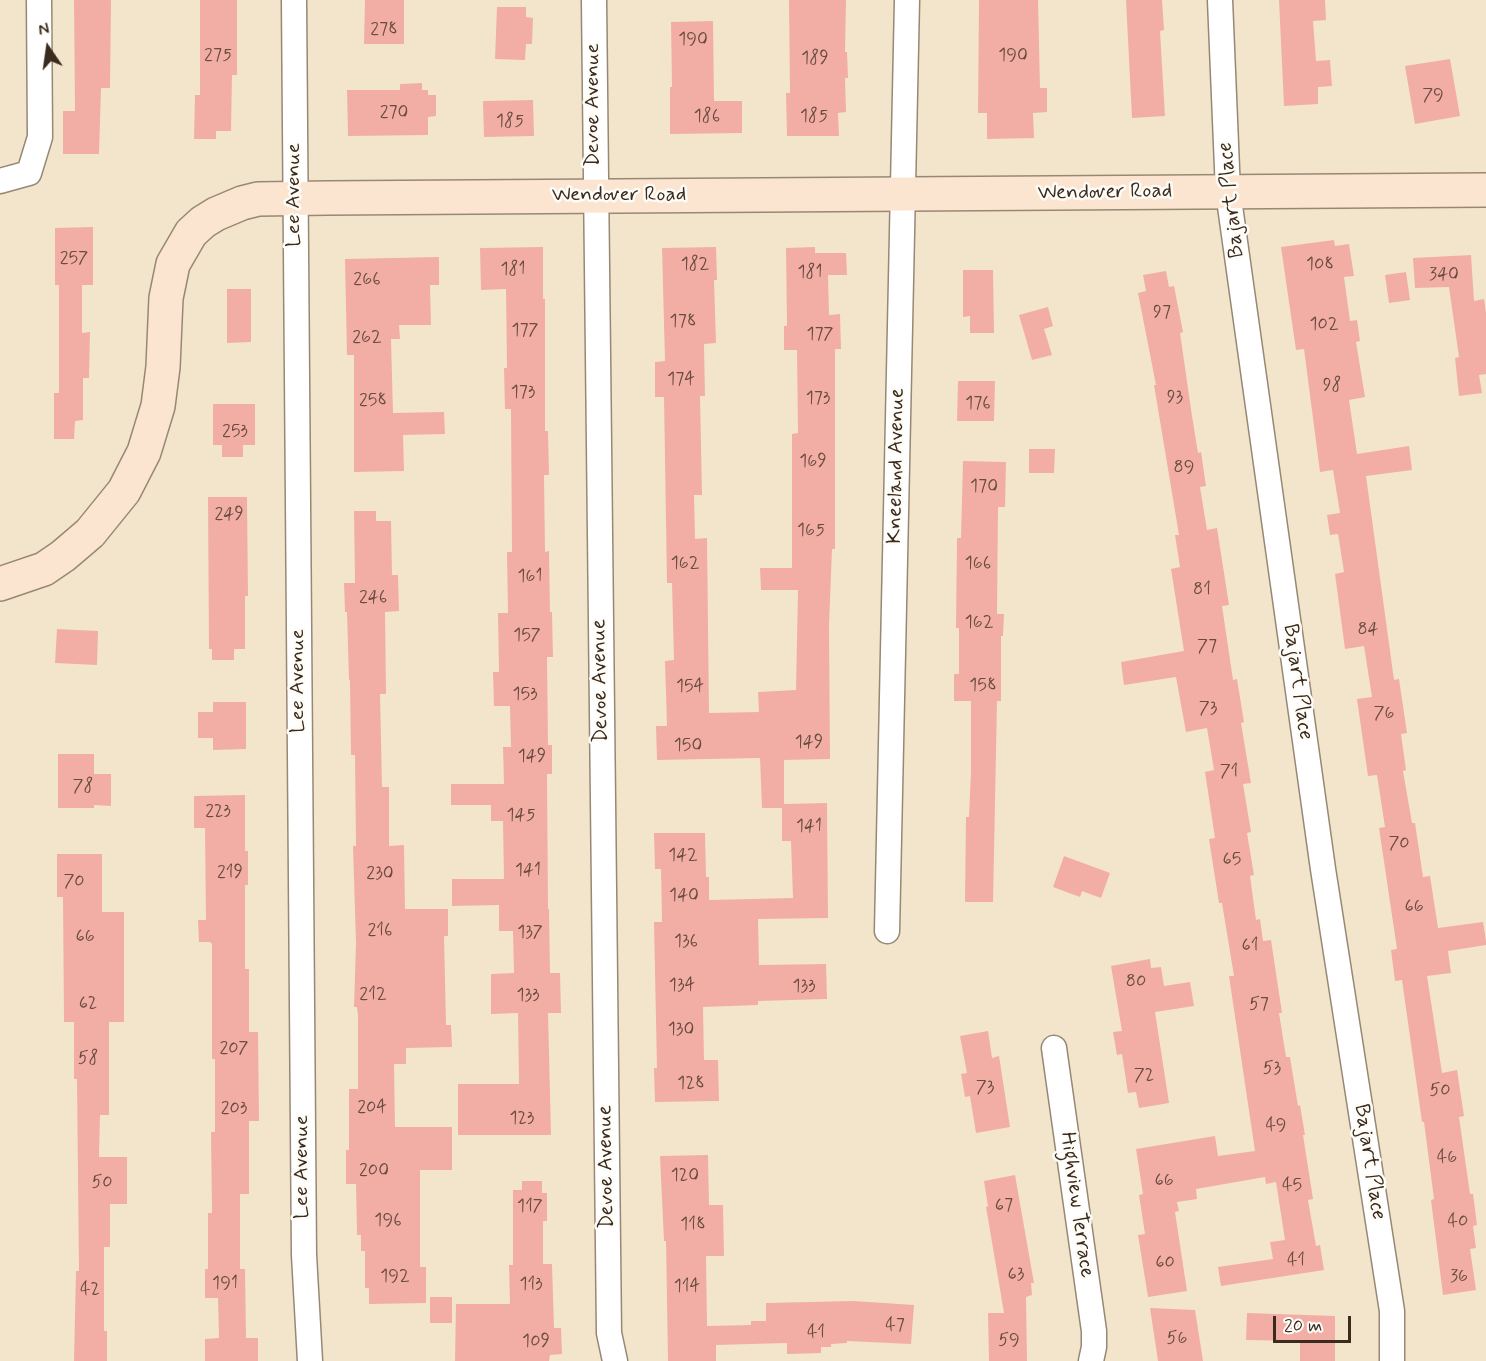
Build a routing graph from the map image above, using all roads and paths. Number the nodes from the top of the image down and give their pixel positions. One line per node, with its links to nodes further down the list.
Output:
1 (39, 0): 6 (street)
2 (294, 0): 11 (street, Lee Avenue)
3 (594, 0): 10 (street, Devoe Avenue)
4 (907, 0): 9 (street, Kneeland Avenue)
5 (1220, 0): 8 (street, Bajart Place)
6 (0, 182)
7 (1486, 190): 8 (street, Wendover Road)
8 (1228, 192): 9 (street, Wendover Road); 18 (street, Bajart Place)
9 (903, 195): 10 (street, Wendover Road); 13 (street, Kneeland Avenue)
10 (595, 196): 11 (street, Wendover Road); 16 (street, Devoe Avenue)
11 (295, 198): 12 (street, Wendover Road); 15 (street, Lee Avenue)
12 (0, 584)
13 (887, 931)
14 (1054, 1048): 17 (street, Highview Terrace)
15 (310, 1361)
16 (615, 1361)
17 (1091, 1361)
18 (1392, 1361)

